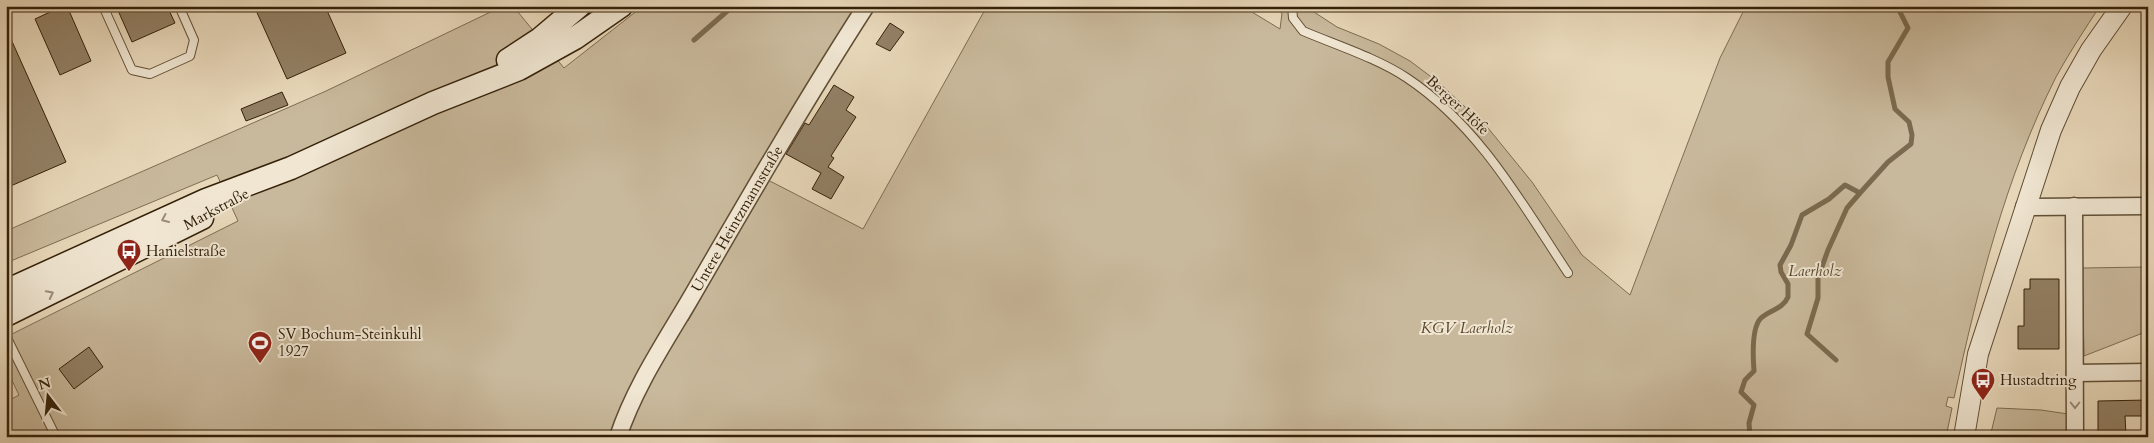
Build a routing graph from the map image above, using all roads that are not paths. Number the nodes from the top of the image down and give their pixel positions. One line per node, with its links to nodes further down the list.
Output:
1 (103, 6): 2 (lane)
2 (179, 6)
3 (579, 6): 8 (main road, Markstraße)
4 (621, 6): 8 (main road, Markstraße)
5 (866, 6): 20 (street, Untere Heintzmannstraße)
6 (1292, 6): 13 (lane, Berger Höfe)
7 (2122, 6): 12 (street)
8 (433, 103): 9 (main road, Markstraße)
9 (292, 168): 14 (main road, Markstraße, one-way to 14); 15 (main road, Markstraße, one-way to 9)
10 (2074, 206): 11 (street); 12 (street); 18 (street)
11 (2148, 206)
12 (2024, 207): 21 (street)
13 (1568, 273)
14 (6, 290)
15 (6, 316)
16 (6, 336): 19 (lane)
17 (2148, 372): 18 (street)
18 (2076, 373): 22 (street, one-way to 22)
19 (56, 437)
20 (618, 437)
21 (1964, 437)
22 (2075, 437)

